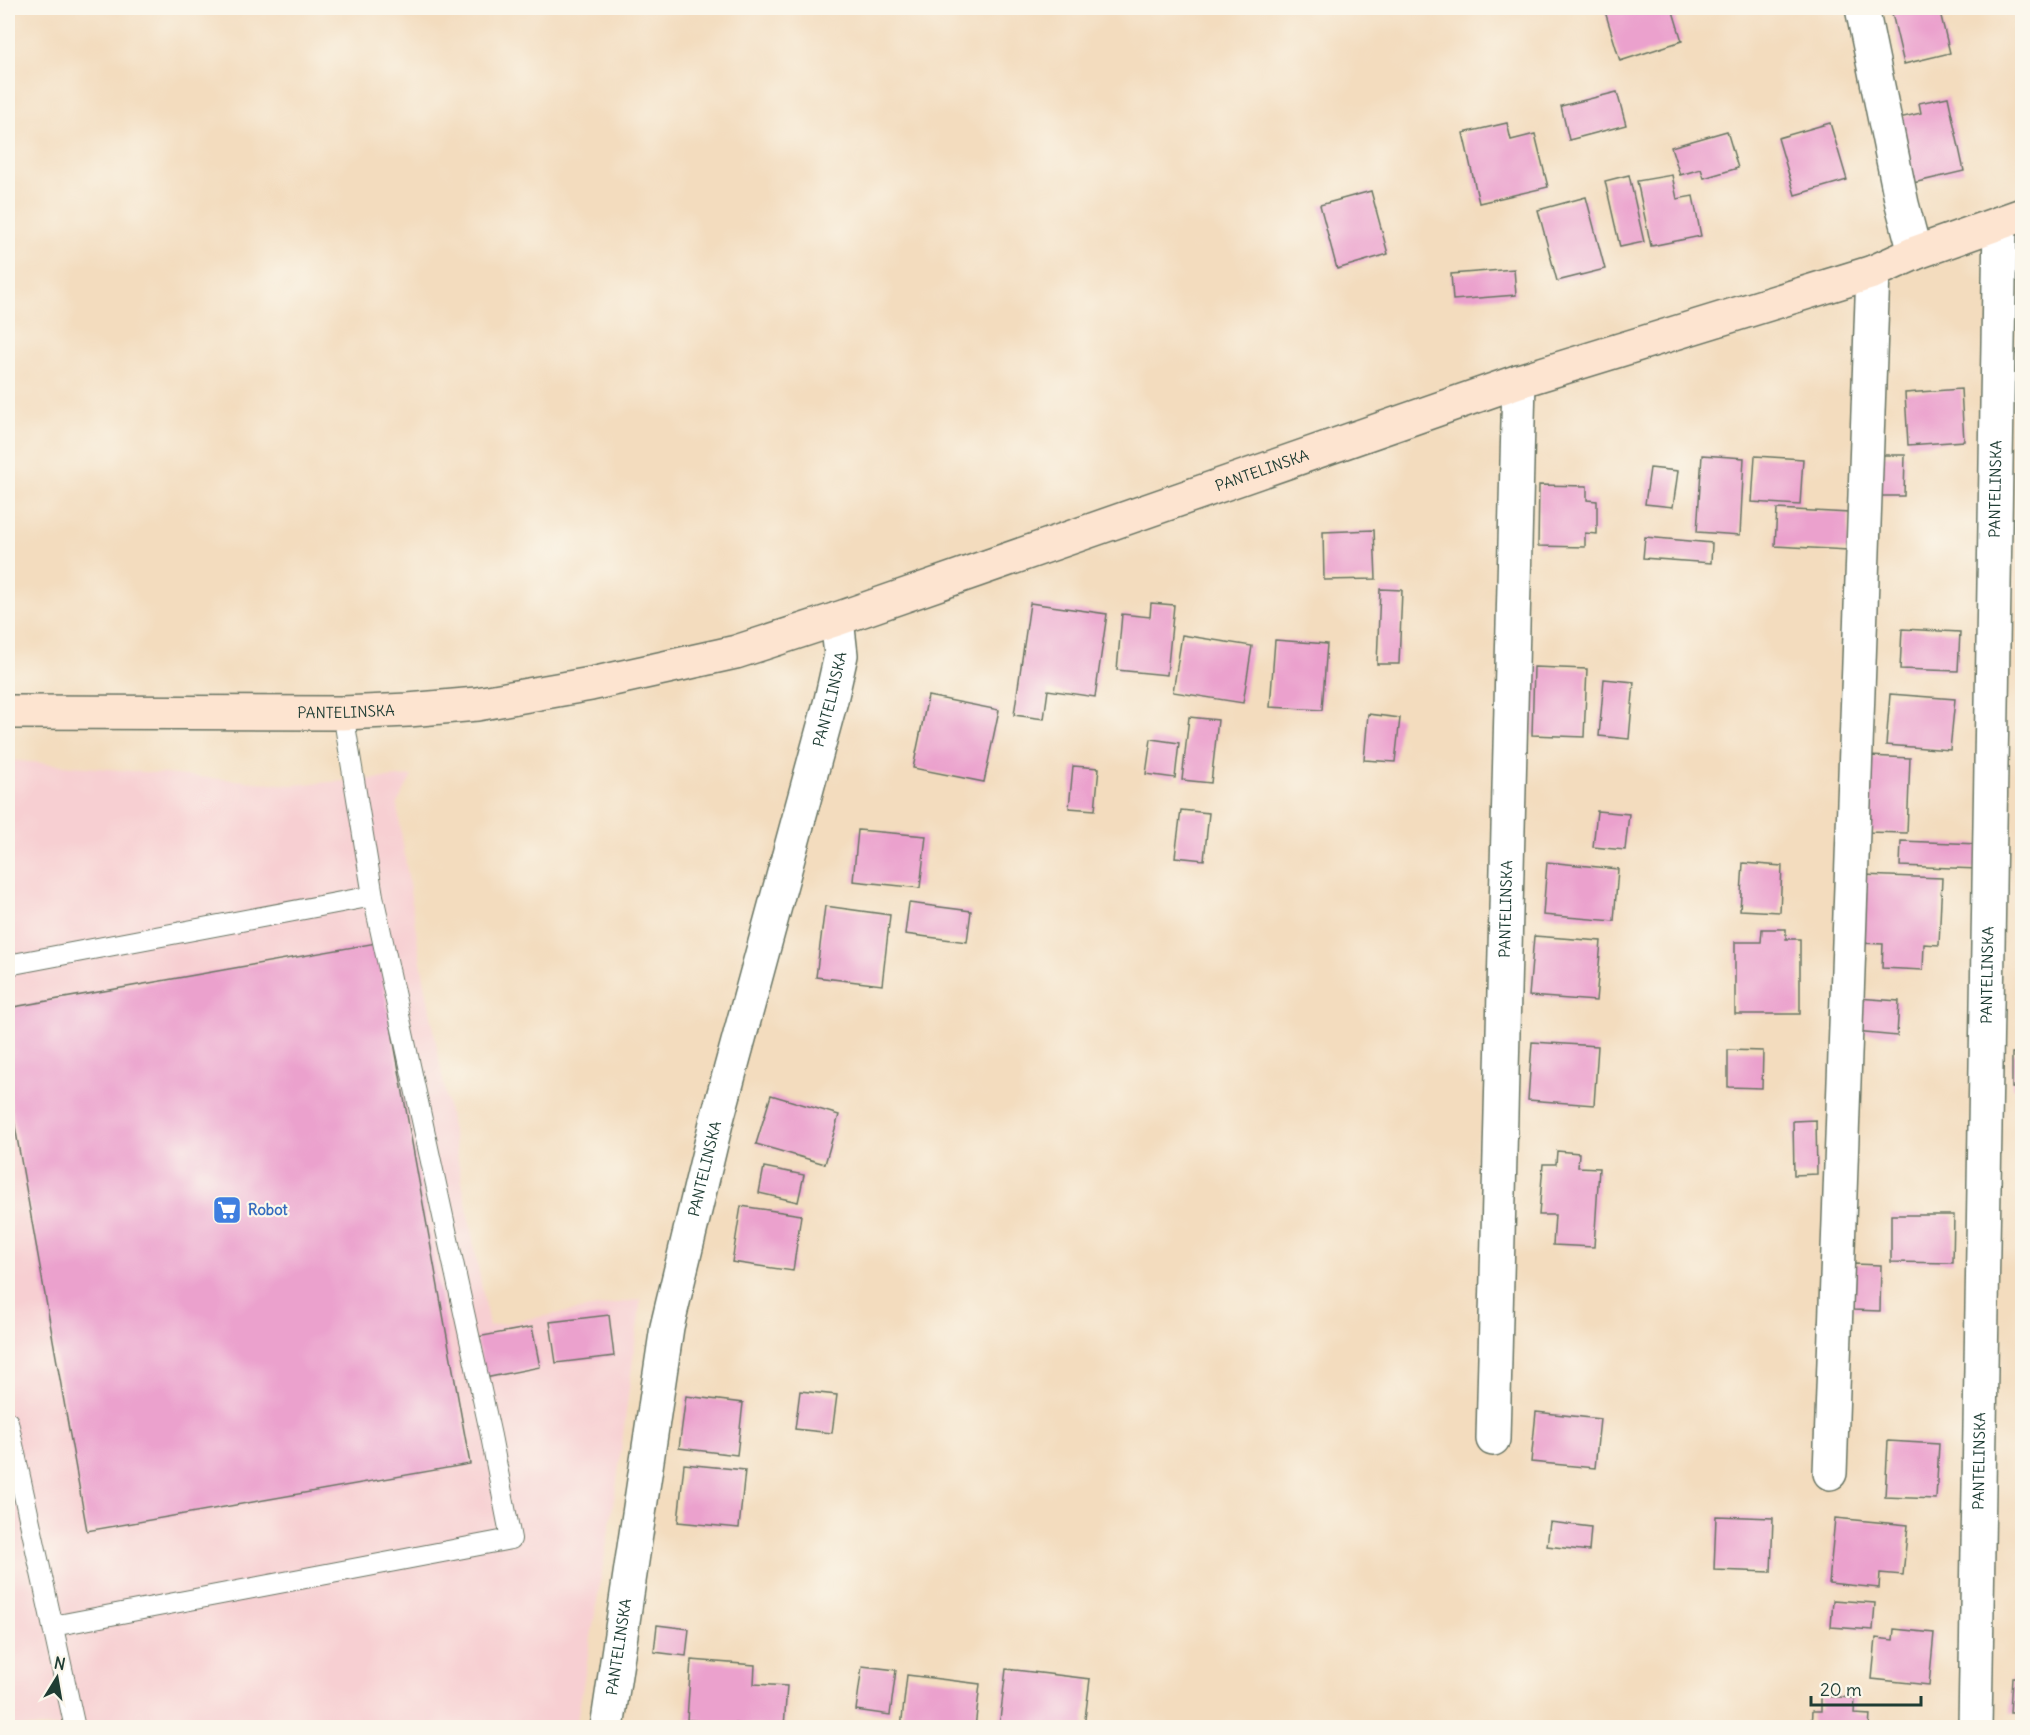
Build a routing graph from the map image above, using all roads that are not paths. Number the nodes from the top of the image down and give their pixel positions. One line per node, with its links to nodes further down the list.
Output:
1 (1862, 8): 3 (street)
2 (2011, 219): 3 (main road, PANTELINSKA); 19 (street, PANTELINSKA)
3 (1915, 253): 4 (main road, PANTELINSKA)
4 (1873, 272): 5 (main road, PANTELINSKA); 15 (street)
5 (1519, 381): 6 (main road, PANTELINSKA); 14 (street, PANTELINSKA)
6 (837, 619): 10 (main road, PANTELINSKA); 18 (street, PANTELINSKA)
7 (8, 701): 9 (main road)
8 (8, 712): 9 (main road)
9 (96, 712): 10 (main road, PANTELINSKA)
10 (343, 713): 11 (lane)
11 (373, 896): 12 (lane); 16 (lane)
12 (8, 965)
13 (8, 1422): 16 (lane)
14 (1493, 1438)
15 (1830, 1473)
16 (52, 1626): 17 (lane)
17 (75, 1728)
18 (607, 1728)
19 (1975, 1728)

